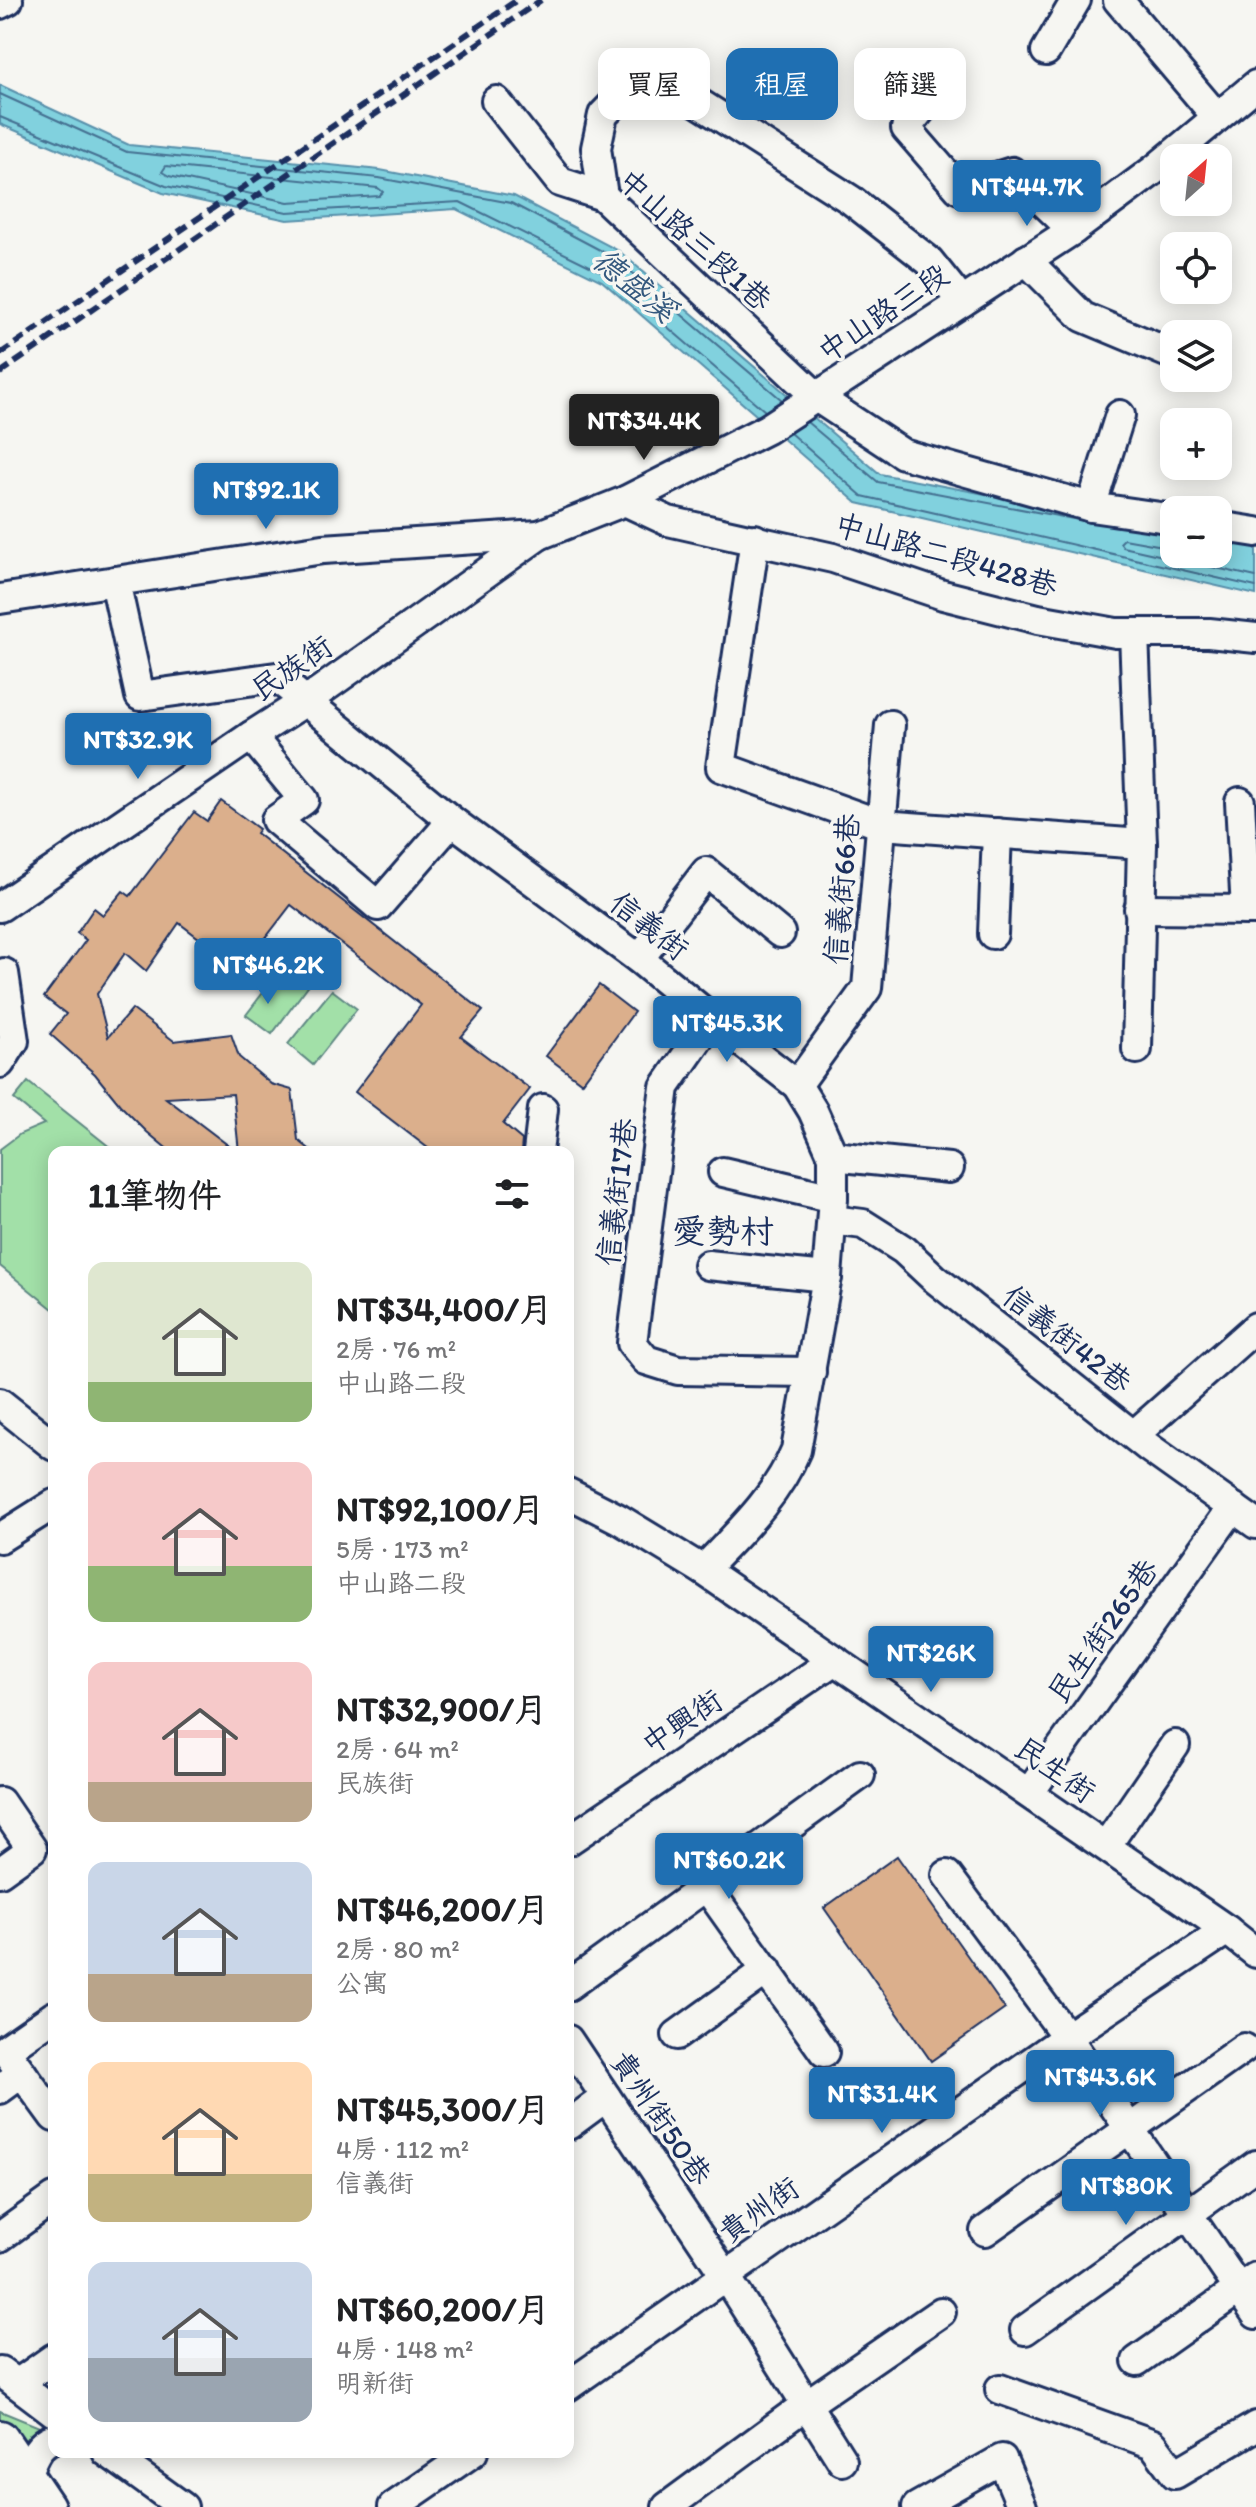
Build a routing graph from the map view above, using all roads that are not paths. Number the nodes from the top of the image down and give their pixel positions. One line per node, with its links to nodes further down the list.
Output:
1 (8, 0): 4 (street)
2 (1076, 0): 5 (street)
3 (1118, 0): 8 (street)
4 (0, 4)
5 (1046, 51)
6 (1256, 85): 8 (street, 中山路三段)
7 (496, 101): 10 (street, 中山路三段1巷)
8 (1217, 117): 11 (street, 中山路三段)
9 (912, 120): 11 (street)
10 (603, 196): 13 (street); 15 (street, 中山路三段1巷)
11 (1073, 230): 12 (street, 中山路三段)
12 (1026, 260): 13 (street, 中山路三段); 14 (street)
13 (962, 302): 15 (street, 中山路三段)
14 (1160, 349)
15 (818, 398): 17 (street, 中山路三段); 18 (street, 中山路三段1巷)
16 (1120, 415): 18 (street)
17 (625, 501): 22 (street, 中山路三段); 23 (street, 中山路二段428巷)
18 (1091, 507): 19 (street, 中山路三段1巷)
19 (1160, 517)
20 (1232, 528): 21 (street)
21 (1256, 532)
22 (539, 535): 24 (street); 28 (street, 民族街)
23 (755, 539): 26 (street, 中山路二段428巷); 33 (street)
24 (115, 581): 25 (street); 28 (street, 信義街)
25 (0, 599)
26 (1134, 633): 27 (street, 中山路二段428巷); 35 (street)
27 (1256, 638)
28 (306, 701): 30 (street, 民族街); 32 (street, 信義街)
29 (890, 725): 33 (street, 信義街66巷)
30 (251, 736): 32 (street); 36 (street, 民族街)
31 (1240, 802): 38 (street)
32 (452, 821): 41 (street, 信義街)
33 (882, 825): 34 (street); 46 (street, 信義街66巷)
34 (997, 833): 35 (street); 40 (street)
35 (1142, 844): 37 (street)
36 (0, 907)
37 (1139, 909): 38 (street); 44 (street)
38 (1251, 910)
39 (780, 933): 41 (street)
40 (993, 934)
41 (639, 959): 43 (street, 信義街)
42 (4, 973): 45 (street)
43 (712, 1019): 46 (street, 信義街); 56 (street, 信義街17巷)
44 (1137, 1049)
45 (0, 1063)
46 (797, 1085): 49 (street, 信義街)
47 (543, 1109): 48 (street)
48 (539, 1146)
49 (833, 1156): 50 (street); 52 (street, 信義街)
50 (949, 1168)
51 (723, 1172): 52 (street, 信義街42巷)
52 (833, 1209): 54 (street, 信義街); 58 (street, 信義街42巷)
53 (708, 1265): 54 (street)
54 (827, 1277): 56 (street, 信義街)
55 (1256, 1327): 58 (street)
56 (811, 1372): 65 (street, 信義街)
57 (0, 1403): 59 (street)
58 (1134, 1435): 61 (street, 信義街42巷)
59 (48, 1441)
60 (574, 1496): 65 (street, 民生街)
61 (1233, 1507): 63 (street, 信義街42巷); 69 (street, 民生街265巷)
62 (48, 1508): 64 (street)
63 (1256, 1524)
64 (0, 1538)
65 (703, 1570): 66 (street, 民生街)
66 (835, 1660): 69 (street, 民生街); 71 (street, 中興街)
67 (1175, 1745): 72 (street)
68 (860, 1775): 75 (street)
69 (1029, 1793): 72 (street, 民生街)
70 (0, 1802): 73 (street)
71 (574, 1832)
72 (1106, 1846): 76 (street, 民生街)
73 (0, 1872)
74 (947, 1875): 82 (street)
75 (706, 1886): 78 (street); 79 (street)
76 (1227, 1930): 77 (street, 民生街); 82 (street, 貴州街)
77 (1256, 1953)
78 (767, 1970): 81 (street); 85 (street)
79 (574, 1982)
80 (48, 2020): 86 (street)
81 (677, 2035)
82 (1067, 2037): 90 (street); 96 (street, 貴州街)
83 (1244, 2048): 90 (street)
84 (574, 2049): 87 (street, 貴州街50巷)
85 (824, 2052)
86 (11, 2081): 88 (street)
87 (606, 2097): 89 (street); 96 (street, 貴州街50巷)
88 (48, 2112)
89 (574, 2121)
90 (1130, 2129): 93 (street); 94 (street)
91 (1256, 2165): 93 (street)
92 (48, 2202): 95 (street)
93 (1188, 2214): 97 (street); 100 (street)
94 (985, 2231)
95 (0, 2237)
96 (725, 2275): 104 (street, 貴州街); 106 (street, 貴州街50巷)
97 (1247, 2283): 99 (street); 102 (street)
98 (941, 2312): 106 (street)
99 (1256, 2314)
100 (1025, 2330)
101 (48, 2361): 103 (street)
102 (1137, 2361)
103 (9, 2378): 107 (street)
104 (574, 2382)
105 (1000, 2389): 108 (street)
106 (807, 2404): 113 (street, 貴州街50巷); 118 (street)
107 (48, 2407)
108 (1256, 2426)
109 (0, 2439): 114 (main road)
110 (48, 2440): 114 (street)
111 (115, 2458): 116 (street)
112 (464, 2458): 117 (street)
113 (842, 2461)
114 (13, 2490): 115 (main road)
115 (46, 2507)
116 (183, 2507)
117 (393, 2507)
118 (667, 2507)
119 (917, 2507): 120 (street)
120 (1022, 2507)

